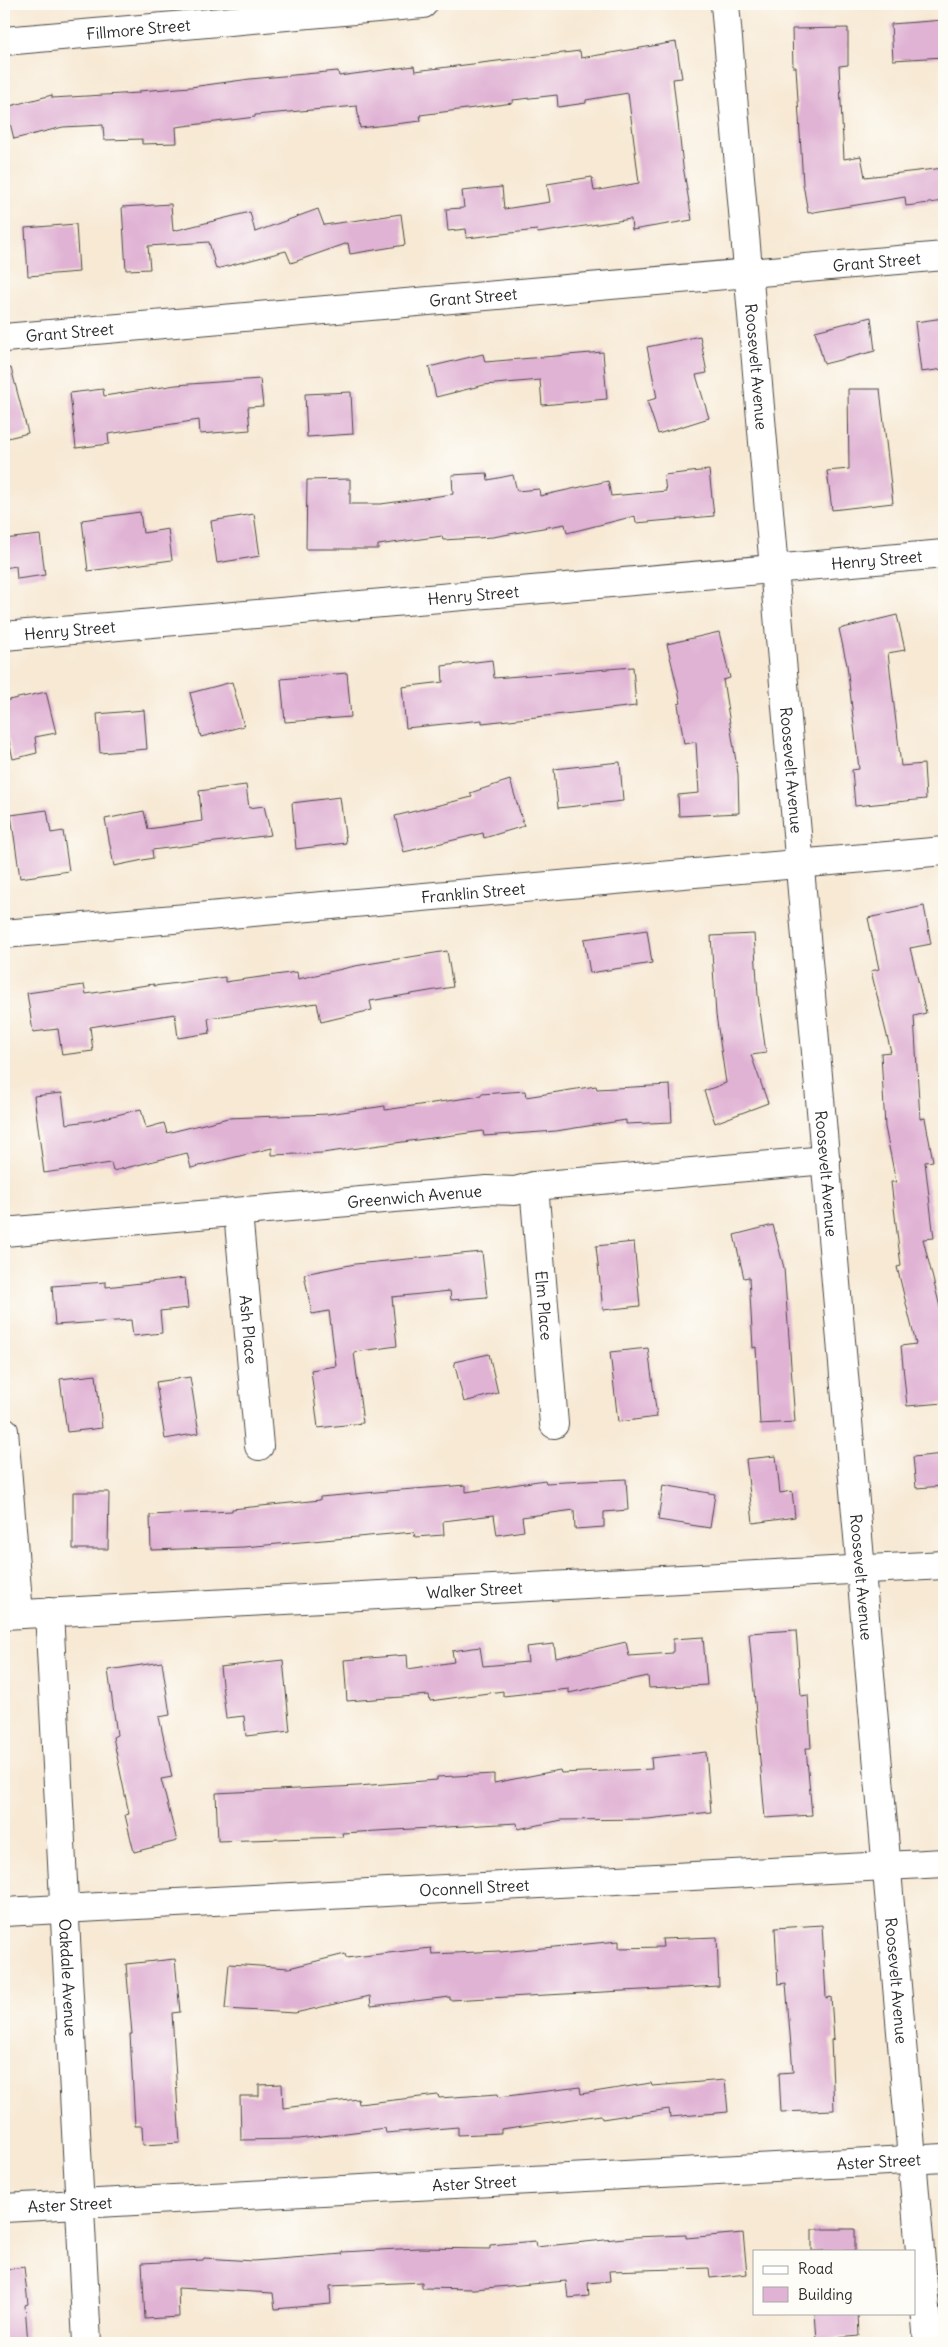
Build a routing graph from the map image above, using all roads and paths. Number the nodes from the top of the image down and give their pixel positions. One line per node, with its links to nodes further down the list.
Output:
1 (423, 4): 3 (street, Fillmore Street)
2 (725, 4): 5 (street, Roosevelt Avenue)
3 (4, 41)
4 (944, 256): 5 (street, Grant Street)
5 (748, 273): 6 (street, Grant Street); 8 (street, Roosevelt Avenue)
6 (4, 338)
7 (944, 554): 8 (street, Henry Street)
8 (774, 569): 9 (street, Henry Street); 11 (street, Roosevelt Avenue)
9 (4, 636)
10 (944, 851): 11 (street, Franklin Street)
11 (800, 865): 12 (street, Franklin Street); 13 (street, Roosevelt Avenue)
12 (4, 934)
13 (826, 1160): 14 (street, Greenwich Avenue); 21 (street, Roosevelt Avenue)
14 (534, 1186): 15 (street, Greenwich Avenue); 17 (street, Elm Place)
15 (238, 1212): 16 (street, Greenwich Avenue); 19 (street, Ash Place)
16 (4, 1232)
17 (554, 1424)
18 (4, 1431): 23 (street)
19 (259, 1446)
20 (944, 1565): 21 (street, Walker Street)
21 (861, 1570): 22 (street, Walker Street); 25 (street, Roosevelt Avenue)
22 (49, 1612): 23 (street, Walker Street); 26 (street, Oakdale Avenue)
23 (11, 1614)
24 (944, 1863): 25 (street, Oconnell Street)
25 (887, 1866): 26 (street, Oconnell Street); 29 (street, Roosevelt Avenue)
26 (65, 1908): 27 (street, Oconnell Street); 30 (street, Oakdale Avenue)
27 (4, 1912)
28 (944, 2158): 29 (street, Aster Street)
29 (912, 2160): 30 (street, Aster Street); 33 (street, Roosevelt Avenue)
30 (80, 2204): 31 (street, Aster Street); 32 (street, Oakdale Avenue)
31 (4, 2208)
32 (87, 2343)
33 (928, 2343)

